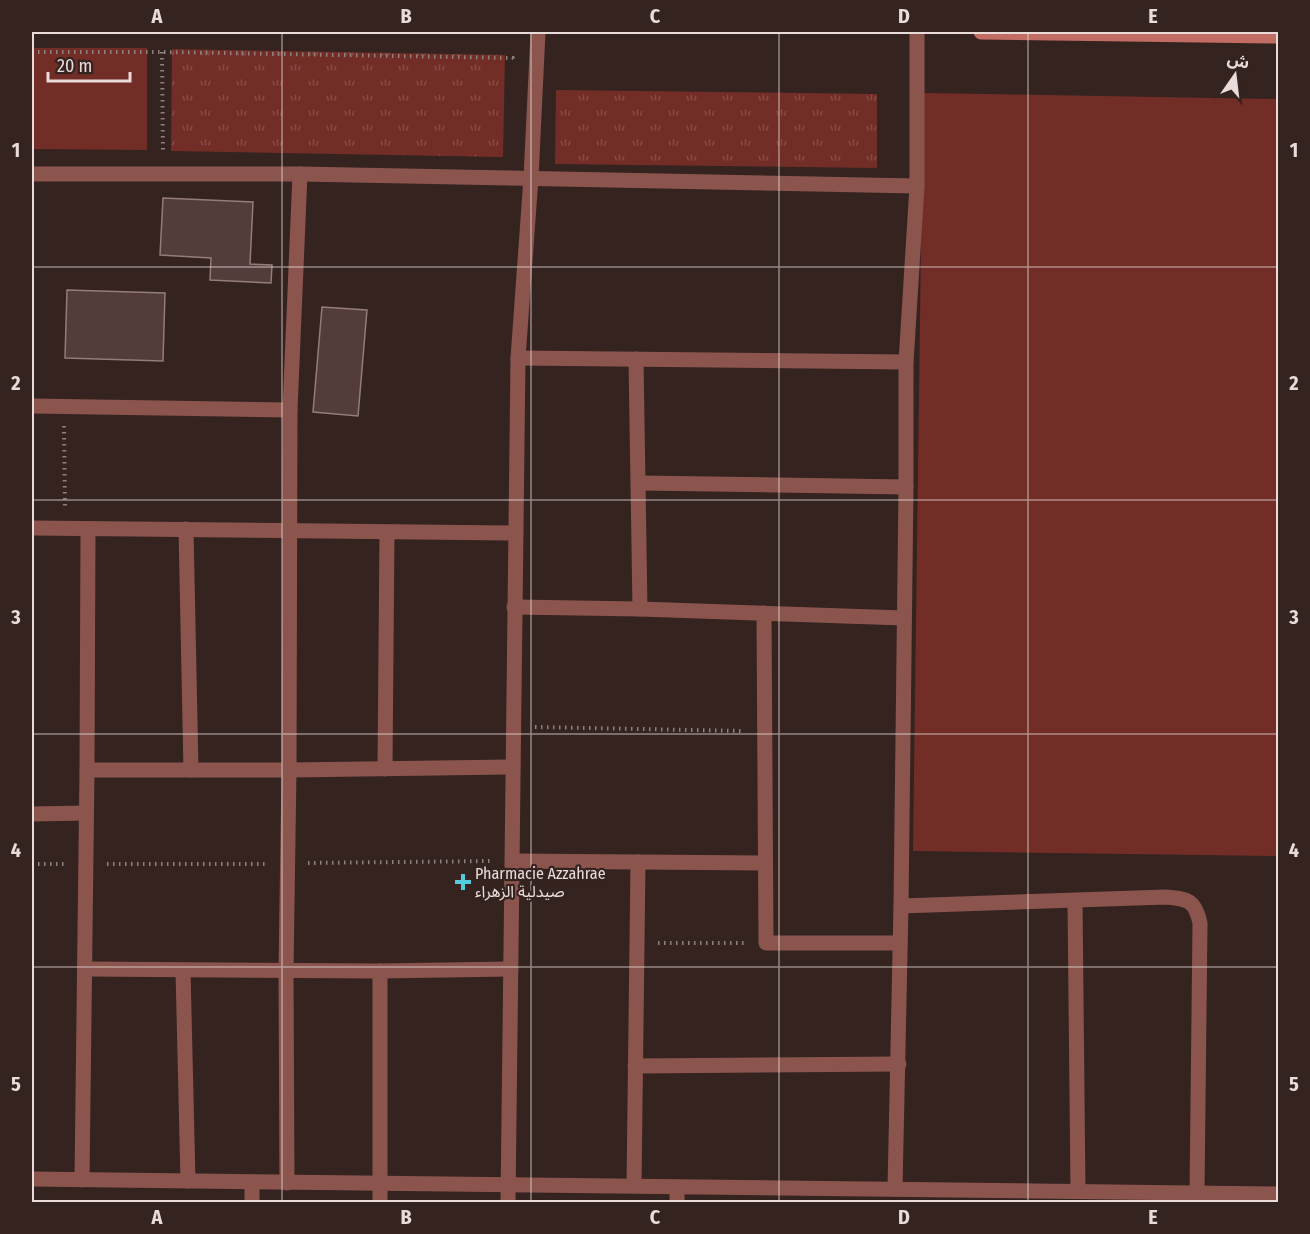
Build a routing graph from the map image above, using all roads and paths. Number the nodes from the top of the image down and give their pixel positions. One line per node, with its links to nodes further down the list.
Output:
1 (538, 32): 11 (street)
2 (917, 32): 12 (street)
3 (981, 32): 4 (main road)
4 (1278, 36)
5 (32, 52): 6 (path)
6 (162, 52): 7 (path); 8 (path)
7 (513, 70)
8 (163, 158)
9 (32, 174): 10 (street)
10 (300, 174): 11 (street); 18 (street)
11 (531, 178): 12 (street); 13 (street)
12 (916, 186): 15 (street)
13 (518, 358): 14 (street); 27 (street)
14 (636, 359): 15 (street); 19 (street)
15 (906, 362): 20 (street)
16 (32, 406): 17 (street)
17 (64, 407): 18 (street); 22 (path)
18 (290, 410): 25 (street)
19 (639, 483): 20 (street); 29 (street)
20 (906, 487): 31 (street)
21 (32, 528): 22 (street)
22 (65, 528): 23 (street)
23 (88, 529): 24 (street); 36 (street)
24 (186, 530): 25 (street); 37 (street)
25 (289, 531): 26 (street); 38 (street)
26 (387, 532): 27 (street); 35 (street)
27 (516, 533): 28 (street)
28 (514, 606): 29 (street); 32 (street)
29 (640, 609): 30 (street)
30 (764, 613): 31 (street); 33 (street)
31 (904, 618): 45 (street)
32 (513, 727): 33 (path); 34 (street)
33 (764, 731): 43 (street)
34 (513, 767): 35 (street); 41 (street)
35 (385, 769): 38 (street)
36 (87, 770): 37 (street); 39 (street)
37 (191, 770): 38 (street)
38 (289, 770): 52 (street)
39 (86, 813): 40 (street); 49 (street)
40 (32, 814)
41 (513, 861): 42 (street); 50 (street)
42 (638, 862): 43 (street); 46 (street)
43 (764, 863): 47 (street)
44 (1075, 901): 45 (street); 66 (street); 67 (street)
45 (901, 906): 48 (street)
46 (636, 943): 47 (path); 55 (street)
47 (766, 943): 48 (street)
48 (900, 943): 54 (street)
49 (85, 969): 51 (street); 57 (street)
50 (511, 969): 53 (street); 62 (street)
51 (183, 970): 52 (street); 58 (street)
52 (286, 970): 53 (street); 60 (street)
53 (380, 971): 61 (street)
54 (899, 1064): 55 (street); 65 (street)
55 (635, 1066): 63 (street)
56 (32, 1179): 57 (street)
57 (82, 1180): 58 (street)
58 (188, 1181): 59 (street)
59 (252, 1182): 60 (street); 73 (street)
60 (287, 1182): 61 (street)
61 (381, 1183): 62 (street); 74 (street)
62 (508, 1185): 63 (street); 75 (street)
63 (634, 1186): 64 (street)
64 (677, 1187): 69 (street); 76 (street)
65 (895, 1189): 69 (street); 70 (street)
66 (1078, 1191): 67 (street); 71 (street)
67 (1197, 1193): 72 (street)
68 (1278, 1194): 72 (street)
69 (801, 1195)
70 (925, 1196): 71 (street)
71 (1048, 1197)
72 (1258, 1198)
73 (252, 1203)
74 (380, 1203)
75 (508, 1203)
76 (676, 1203)

